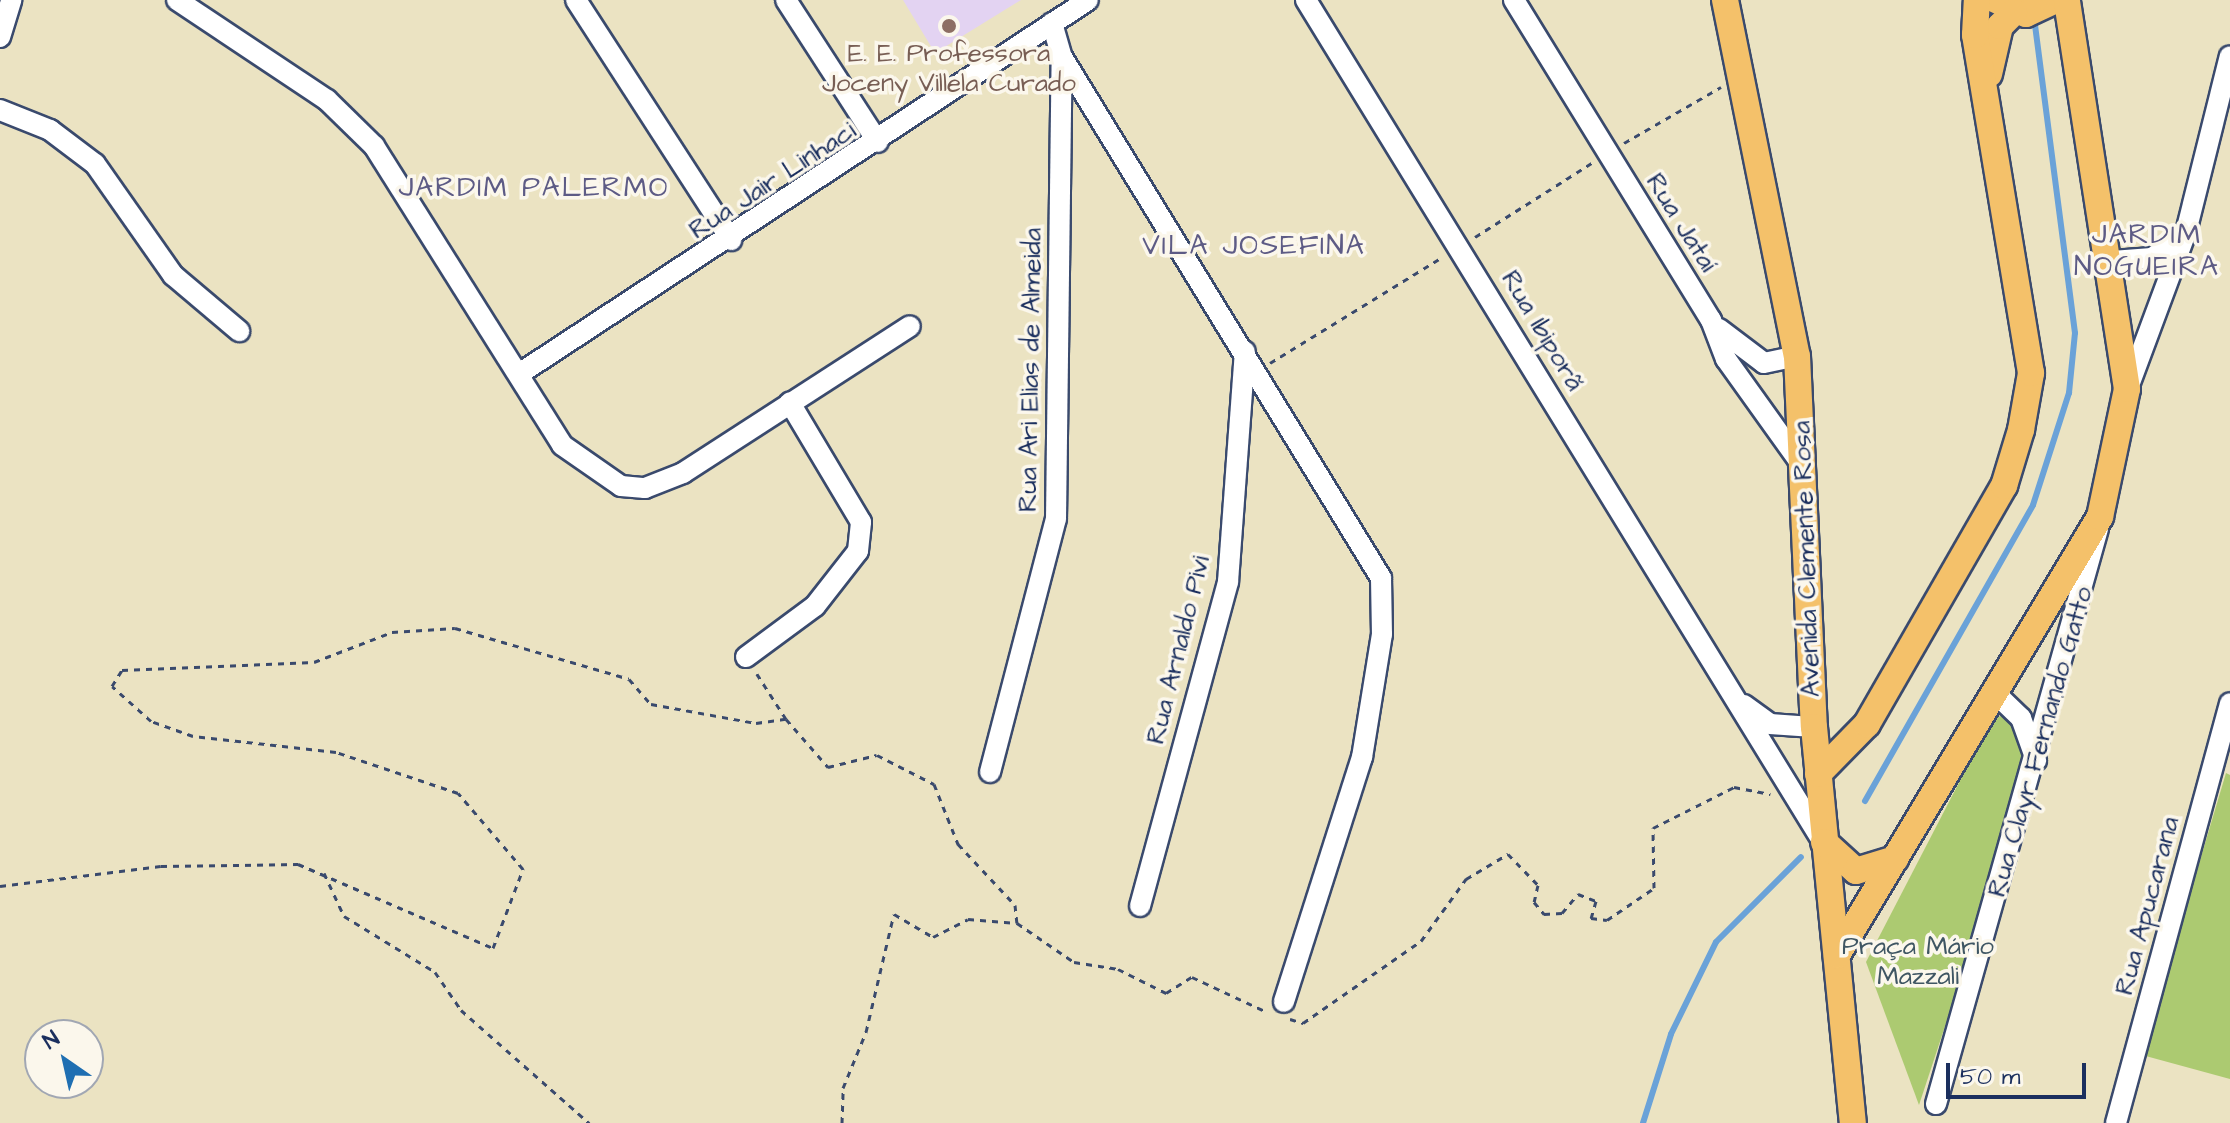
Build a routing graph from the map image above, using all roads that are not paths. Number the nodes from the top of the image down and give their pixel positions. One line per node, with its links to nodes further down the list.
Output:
1 (11, 0): 14 (street)
2 (177, 0): 28 (street)
3 (576, 0): 21 (street)
4 (786, 0): 19 (street)
5 (1088, 0): 13 (street, Rua Jair Linhaci)
6 (1306, 0): 34 (street, Rua Ibiporã)
7 (1514, 0): 23 (street, Rua Jataí)
8 (1725, 0): 27 (main road, Avenida Clemente Rosa)
9 (1977, 0): 17 (main road)
10 (2056, 0): 12 (main road)
11 (2067, 0): 22 (main road)
12 (2005, 6): 17 (main road)
13 (1052, 23): 16 (street); 19 (street, Rua Jair Linhaci)
14 (0, 37)
15 (2230, 56): 20 (street, Rua Clayr Fernando Gatto)
16 (1062, 57): 26 (street); 39 (street, Rua Ari Elias de Almeida)
17 (1988, 82): 40 (main road)
18 (0, 110): 25 (street)
19 (878, 142): 21 (street, Rua Jair Linhaci)
20 (2186, 232): 22 (street); 29 (street, Rua Clayr Fernando Gatto)
21 (731, 240): 28 (street, Rua Jair Linhaci)
22 (2112, 261): 29 (main road)
23 (1711, 320): 27 (street); 31 (street, Rua Jataí)
24 (910, 326): 30 (street)
25 (239, 331)
26 (1245, 352): 43 (street, Rua Arnaldo Pivi); 45 (street)
27 (1797, 356): 31 (main road, Avenida Clemente Rosa)
28 (522, 372): 30 (street)
29 (2127, 389): 32 (main road, Rua Clayr Fernando Gatto)
30 (790, 403): 33 (street)
31 (1807, 471): 37 (main road, Avenida Clemente Rosa)
32 (2100, 517): 35 (main road, Rua Clayr Fernando Gatto); 38 (street, Rua Clayr Fernando Gatto)
33 (746, 657)
34 (1730, 691): 37 (street, Rua Ibiporã); 41 (street, Rua Ibiporã)
35 (1996, 694): 38 (street); 42 (main road, Rua Clayr Fernando Gatto)
36 (2230, 703): 48 (street, Rua Apucarana)
37 (1814, 727): 40 (main road, Avenida Clemente Rosa)
38 (2036, 760): 46 (street, Rua Clayr Fernando Gatto)
39 (990, 772)
40 (1818, 774): 41 (main road, Avenida Clemente Rosa)
41 (1824, 842): 42 (main road); 44 (main road, Avenida Clemente Rosa)
42 (1895, 859): 44 (main road, Rua Clayr Fernando Gatto)
43 (1140, 906)
44 (1837, 955): 47 (main road, Avenida Clemente Rosa)
45 (1284, 1002)
46 (1936, 1104)
47 (1853, 1123)
48 (2116, 1123)

